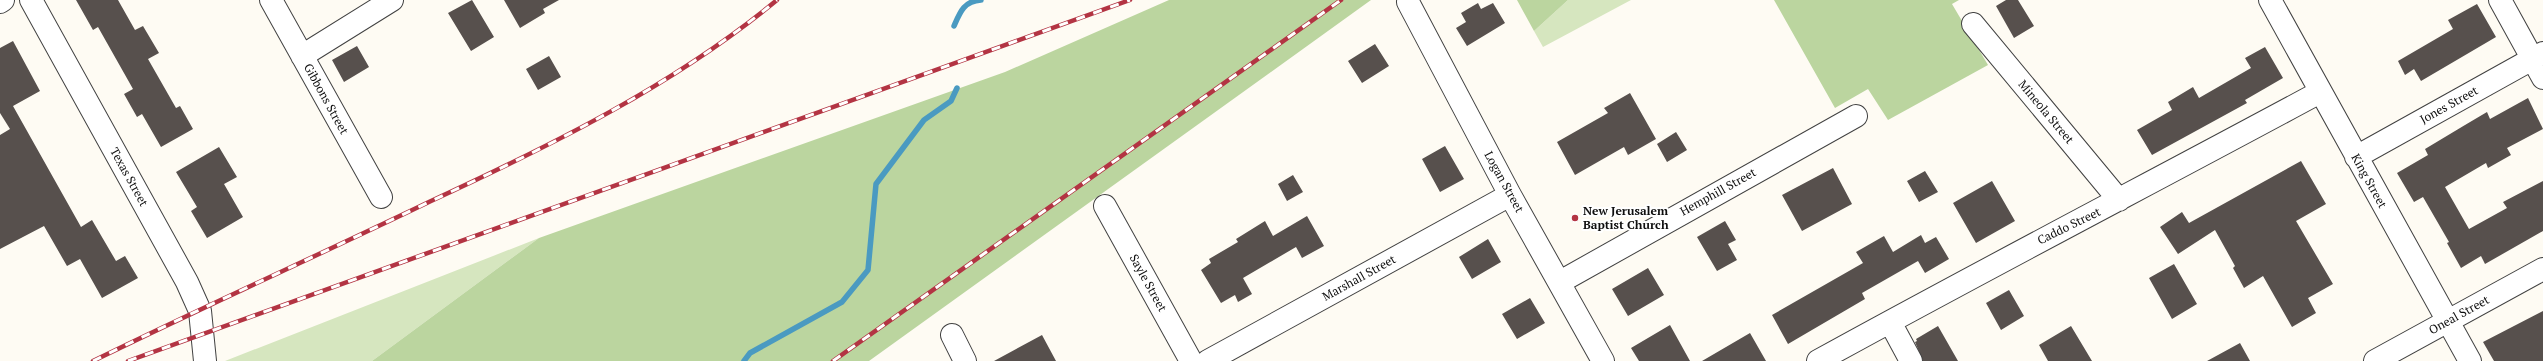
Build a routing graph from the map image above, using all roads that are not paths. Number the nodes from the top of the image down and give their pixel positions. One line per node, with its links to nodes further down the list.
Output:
1 (3, 0): 7 (street)
2 (32, 0): 25 (street, Texas Street)
3 (271, 0): 10 (street, Gibbons Street)
4 (392, 0): 10 (street)
5 (2270, 0): 13 (street, King Street)
6 (2500, 0): 11 (street)
7 (0, 2)
8 (1408, 2): 16 (street, Logan Street)
9 (1973, 24): 18 (street, Mineola Street)
10 (302, 56): 17 (street, Gibbons Street)
11 (2538, 56): 12 (street); 15 (street, Jones Street)
12 (2543, 78)
13 (2320, 92): 15 (street, King Street); 18 (street, Caddo Street)
14 (1856, 116): 21 (street, Hemphill Street)
15 (2356, 157): 23 (street, King Street)
16 (1510, 195): 21 (street, Logan Street); 28 (street, Marshall Street)
17 (381, 197)
18 (2119, 200): 22 (street, Caddo Street)
19 (1105, 206): 27 (street, Sayle Street)
20 (2543, 269): 23 (street, Oneal Street)
21 (1560, 282): 29 (street, Logan Street)
22 (1890, 322): 30 (street, Caddo Street); 31 (street)
23 (2447, 322): 32 (street, Oneal Street); 33 (street, King Street)
24 (952, 335): 26 (street)
25 (205, 361)
26 (966, 361)
27 (1191, 361)
28 (1208, 361)
29 (1603, 361)
30 (1818, 361)
31 (1911, 361)
32 (2375, 361)
33 (2470, 361)

